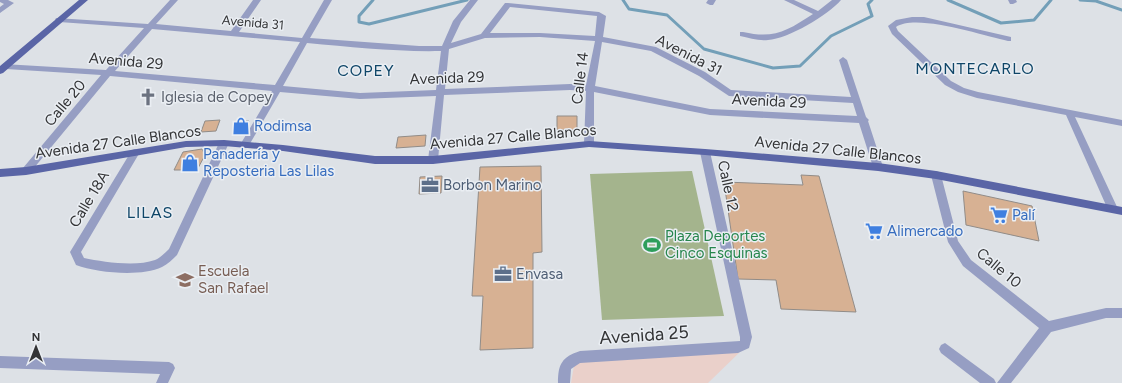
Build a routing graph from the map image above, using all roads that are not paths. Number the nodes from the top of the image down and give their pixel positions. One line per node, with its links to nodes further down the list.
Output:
1 (0, 0): 9 (street)
2 (84, 0): 11 (main road)
3 (174, 0): 12 (street, Calle 20)
4 (257, 0): 13 (street)
5 (328, 0): 18 (street)
6 (788, 0): 10 (street)
7 (838, 0): 10 (street)
8 (472, 3): 19 (street)
9 (0, 11)
10 (819, 14): 14 (street)
11 (59, 20): 12 (street, Avenida 31); 21 (main road)
12 (150, 26): 13 (street, Avenida 31); 22 (street, Calle 20)
13 (233, 34): 18 (street, Avenida 31)
14 (743, 34)
15 (484, 36): 16 (street, Avenida 31); 16 (street, Calle 14); 19 (street, Avenida 31)
16 (600, 39): 24 (street, Calle 14); 26 (street, Avenida 31)
17 (1008, 39): 27 (street)
18 (306, 40): 19 (street, Avenida 31); 23 (street)
19 (445, 48): 25 (street)
20 (843, 60): 26 (street)
21 (3, 68): 22 (street, Avenida 29)
22 (108, 73): 23 (street, Avenida 29); 37 (street, Calle 20)
23 (277, 88): 25 (street, Avenida 29); 32 (street)
24 (590, 88): 25 (street, Avenida 29); 28 (street, Avenida 29); 31 (street, Calle 14)
25 (440, 93): 35 (street)
26 (857, 100): 28 (street)
27 (1069, 113): 29 (street); 40 (street)
28 (864, 120): 36 (street)
29 (1122, 123)
30 (224, 143): 32 (main road, Avenida 27 Calle Blancos); 33 (main road, Avenida 27 Calle Blancos); 33 (street, Calle 18A)
31 (589, 144): 34 (main road, Avenida 27 Calle Blancos); 35 (main road, Avenida 27 Calle Blancos)
32 (245, 145): 35 (main road, Avenida 27 Calle Blancos)
33 (135, 152): 37 (main road, Avenida 27 Calle Blancos)
34 (706, 152): 36 (main road, Avenida 27 Calle Blancos); 43 (street, Calle 12)
35 (433, 160)
36 (878, 167): 39 (main road, Avenida 27 Calle Blancos)
37 (26, 171): 38 (main road, Avenida 27 Calle Blancos)
38 (0, 173)
39 (936, 175): 40 (main road, Avenida 27 Calle Blancos); 42 (street, Calle 10)
40 (1117, 210)
41 (1122, 313): 42 (street)
42 (1047, 327): 49 (street)
43 (745, 344): 47 (street, Avenida 25)
44 (944, 349): 48 (street)
45 (0, 362): 46 (street)
46 (162, 383)
47 (564, 383)
48 (990, 383)
49 (1003, 383)

